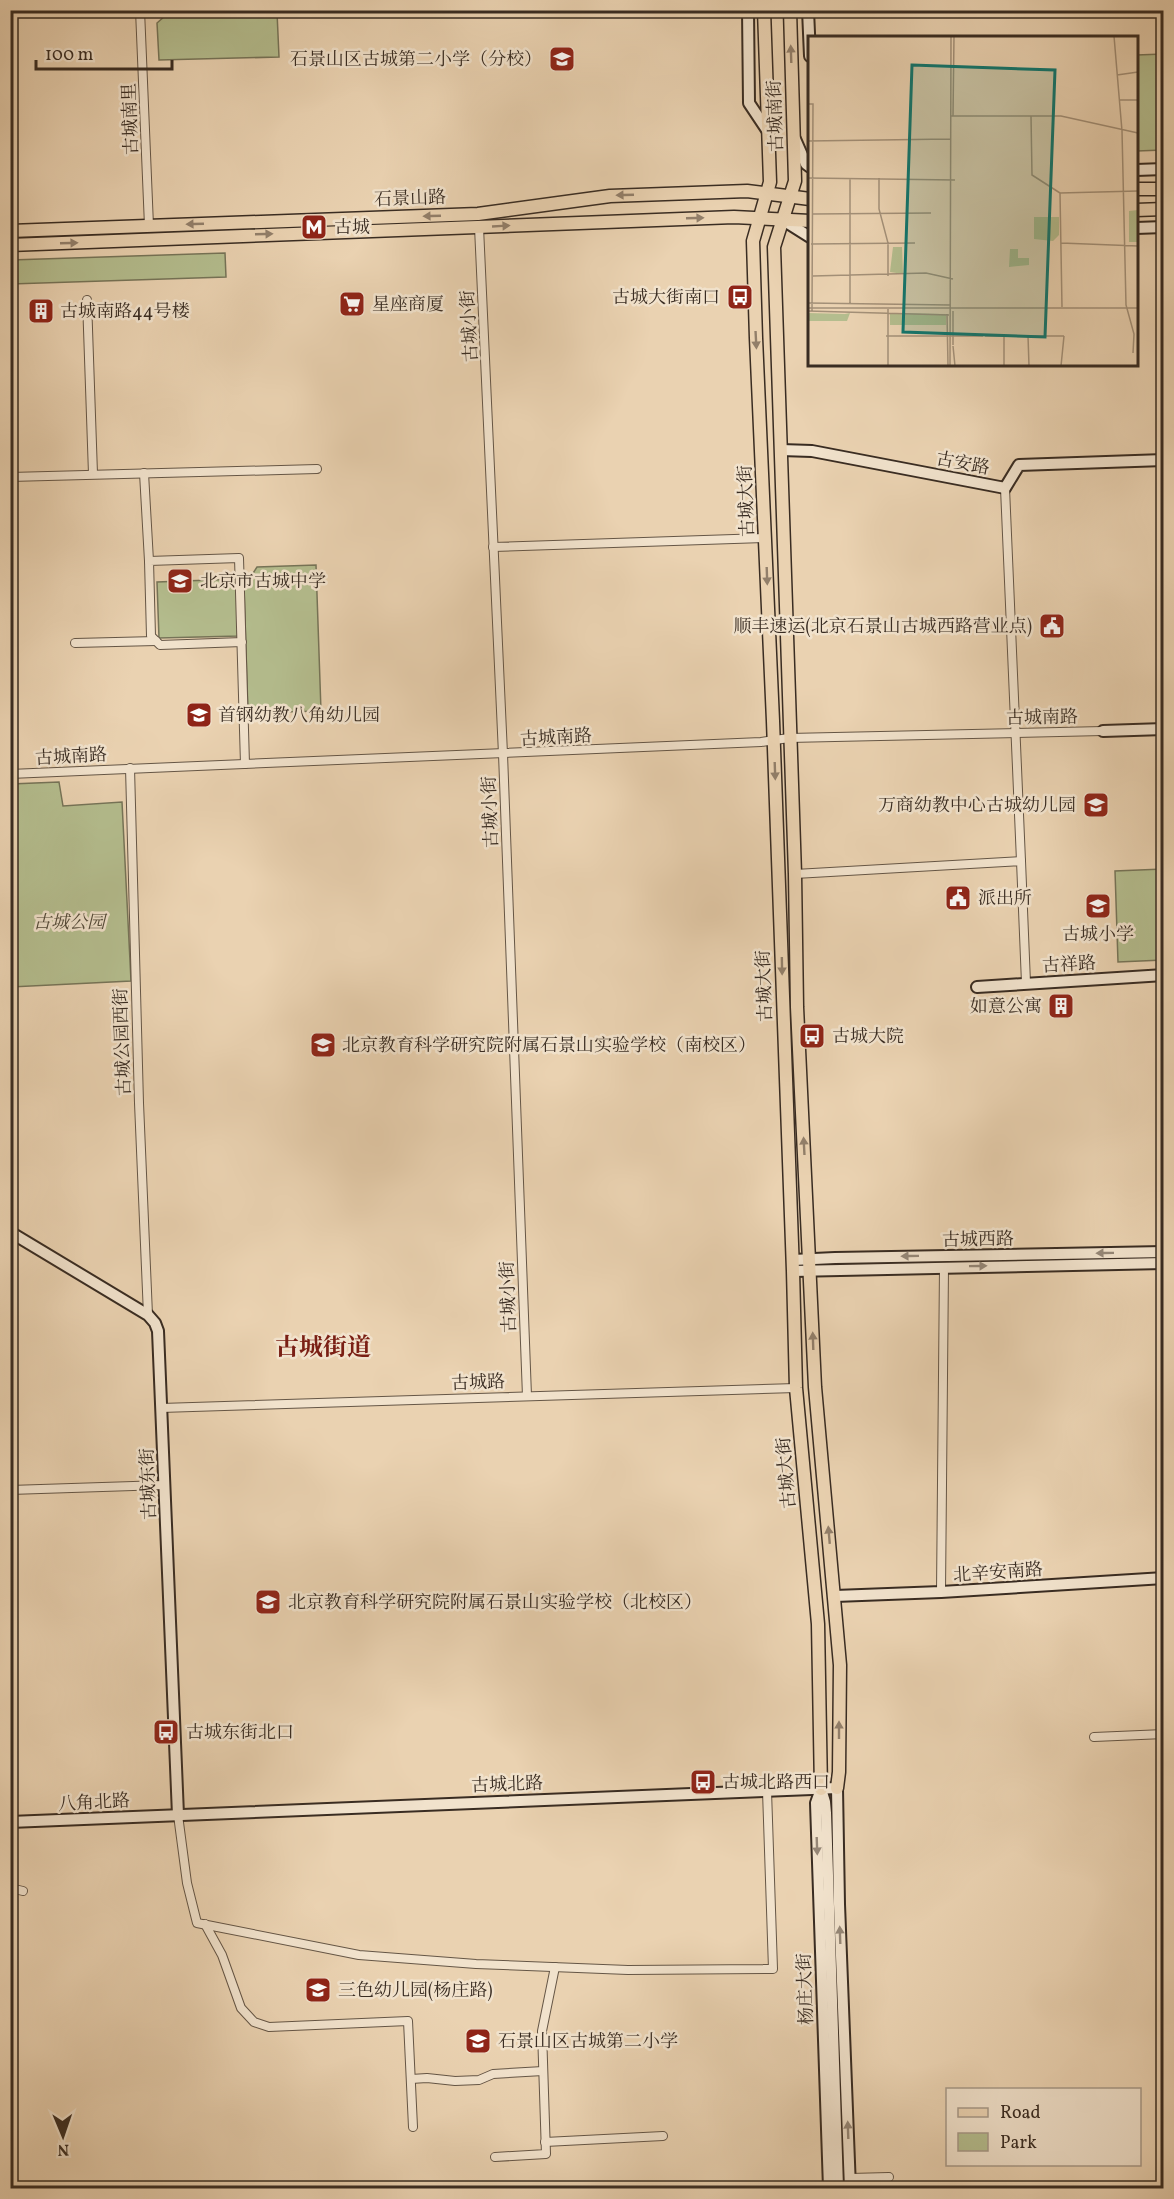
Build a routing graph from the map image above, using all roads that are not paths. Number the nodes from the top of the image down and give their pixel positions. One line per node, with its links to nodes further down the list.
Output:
1 (140, 10): 22 (street, 古城南里)
2 (748, 10): 7 (street)
3 (764, 10): 7 (main road, 古城南街)
4 (790, 10): 8 (main road, 古城南街, one-way to 4)
5 (808, 10): 6 (street)
6 (809, 36)
7 (767, 130): 14 (main road, 古城南街)
8 (793, 135): 9 (street); 15 (main road, 古城南街)
9 (808, 166)
10 (1164, 169): 11 (street)
11 (1138, 170)
12 (1138, 189): 13 (main road)
13 (1164, 189)
14 (767, 194): 15 (main road, 石景山路); 19 (main road, 古城南街); 22 (main road, 石景山路, one-way to 22)
15 (790, 196): 16 (main road, 石景山路); 20 (main road, 古城南街)
16 (808, 198)
17 (1164, 209): 18 (main road)
18 (1138, 210)
19 (759, 219): 20 (main road, 石景山路); 23 (main road, 石景山路, one-way to 19); 37 (main road, 古城大街, one-way to 37)
20 (783, 220): 21 (main road); 27 (street); 30 (main road, 古城大街)
21 (808, 221)
22 (149, 226): 26 (main road, 石景山路)
23 (479, 227): 28 (main road, 石景山路, one-way to 23); 38 (street, 古城小街)
24 (1164, 227): 25 (street)
25 (1138, 228)
26 (10, 231)
27 (808, 236)
28 (10, 245)
29 (87, 300): 34 (street)
30 (781, 450): 36 (street, 古安路); 46 (main road, 古城大街)
31 (1164, 460): 36 (street, 古安路)
32 (317, 469): 33 (street)
33 (144, 472): 34 (street); 39 (street)
34 (93, 474): 35 (street)
35 (10, 477)
36 (1005, 488): 45 (street)
37 (765, 538): 38 (street); 47 (main road, 古城大街, one-way to 47)
38 (494, 547): 48 (street, 古城小街)
39 (149, 561): 40 (street); 41 (street)
40 (156, 641): 41 (street); 42 (street)
41 (242, 642): 49 (street)
42 (75, 643)
43 (1164, 729): 44 (street)
44 (1103, 731): 45 (street, 古城南路)
45 (1015, 732): 46 (street, 古城南路); 52 (street)
46 (789, 738): 47 (street, 古城南路); 53 (main road, 古城大街)
47 (773, 740): 48 (street, 古城南路); 61 (main road, 古城大街, one-way to 61)
48 (502, 754): 49 (street, 古城南路); 65 (street, 古城小街)
49 (245, 764): 50 (street, 古城南路)
50 (130, 768): 51 (street, 古城南路); 63 (street, 古城公园西街)
51 (10, 774)
52 (1021, 861): 53 (street); 55 (street)
53 (795, 874): 60 (main road, 古城大街, one-way to 53)
54 (1164, 975): 55 (street, 古祥路)
55 (1026, 983): 56 (street, 古祥路)
56 (977, 987)
57 (10, 1232): 63 (street)
58 (1164, 1252): 60 (street, 古城西路, one-way to 60)
59 (1164, 1263): 62 (street, 古城西路, one-way to 59)
60 (810, 1264): 61 (street, 古城西路); 62 (street, 古城西路); 71 (main road, 古城大街, one-way to 60)
61 (793, 1265): 64 (main road, 古城大街)
62 (944, 1267): 70 (street)
63 (148, 1315): 66 (street, 古城东街)
64 (796, 1388): 65 (street, 古城路); 74 (main road, 古城大街)
65 (527, 1396): 66 (street, 古城路)
66 (161, 1408): 67 (street, 古城东街)
67 (164, 1485): 68 (street); 77 (street, 古城东街)
68 (10, 1490)
69 (1164, 1578): 70 (street, 北辛安南路)
70 (941, 1592): 71 (street, 北辛安南路)
71 (835, 1596): 75 (main road, 古城大街, one-way to 71)
72 (1164, 1734): 73 (street)
73 (1094, 1737)
74 (821, 1788): 75 (street, 古城北路); 76 (street, 古城北路); 91 (street, 杨庄大街, one-way to 91); 92 (street)
75 (837, 1788): 90 (street, 杨庄大街, one-way to 75)
76 (767, 1791): 77 (street, 古城北路); 82 (street)
77 (178, 1815): 78 (street, 八角北路); 81 (street)
78 (10, 1822)
79 (10, 1888): 80 (street)
80 (23, 1891)
81 (205, 1924): 82 (street); 84 (street)
82 (555, 1967): 83 (street)
83 (543, 2071): 84 (street); 87 (street)
84 (411, 2079): 85 (street)
85 (413, 2127)
86 (663, 2136): 87 (street)
87 (545, 2142): 88 (street)
88 (495, 2157)
89 (889, 2177): 90 (street)
90 (850, 2183)
91 (829, 2188)
92 (838, 2188)

